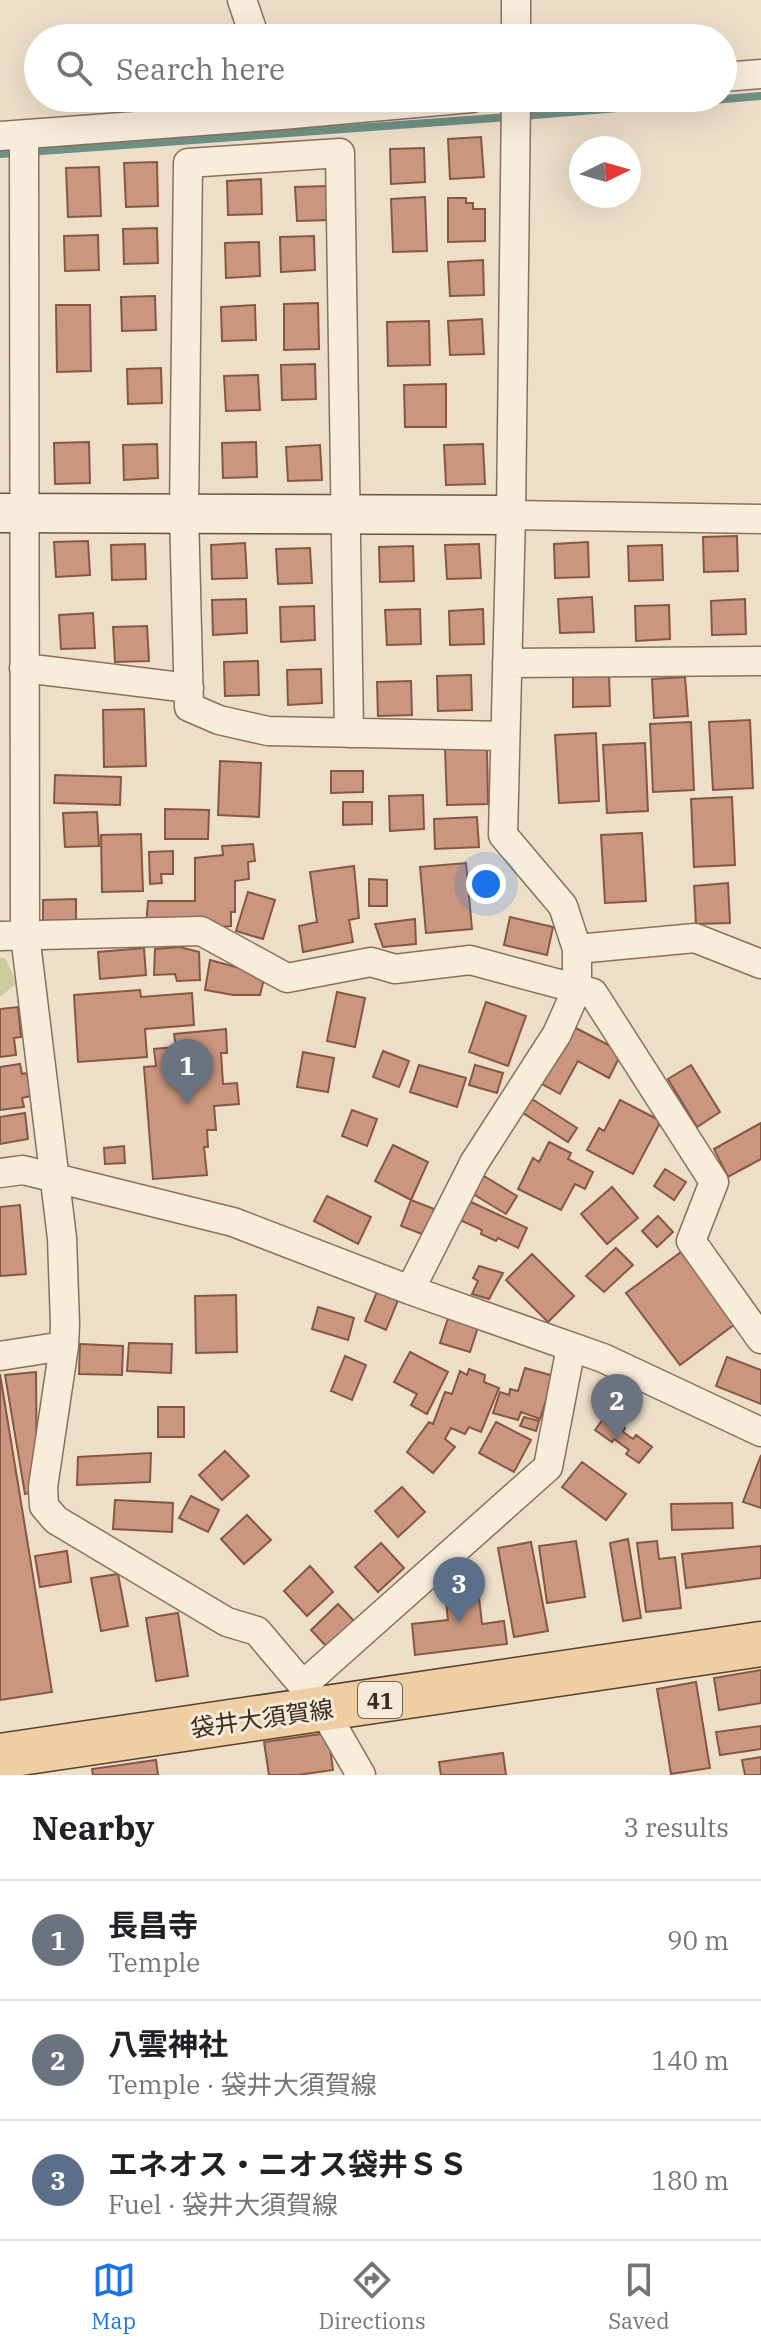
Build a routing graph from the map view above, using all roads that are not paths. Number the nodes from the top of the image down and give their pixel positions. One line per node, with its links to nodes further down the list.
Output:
1 (242, 0): 3 (street)
2 (516, 0): 4 (street)
3 (250, 24)
4 (516, 24)
5 (761, 74): 6 (street)
6 (737, 76)
7 (233, 112): 9 (street)
8 (516, 112): 13 (street)
9 (12, 136): 10 (street)
10 (12, 513): 11 (street); 17 (street)
11 (184, 514): 12 (street); 12 (street); 18 (street)
12 (346, 514): 13 (street); 19 (street)
13 (511, 515): 14 (street); 16 (street)
14 (761, 519)
15 (761, 661): 16 (street)
16 (507, 663): 20 (street)
17 (24, 668): 18 (street); 21 (street)
18 (189, 688): 19 (street)
19 (349, 733): 20 (street)
20 (505, 736): 22 (street)
21 (12, 936): 24 (street); 26 (street)
22 (577, 949): 23 (street); 24 (street)
23 (761, 964)
24 (577, 989): 27 (street); 28 (street)
25 (0, 1173): 26 (street)
26 (54, 1177): 27 (street); 29 (street)
27 (410, 1290): 30 (street)
28 (761, 1339)
29 (64, 1346): 31 (street); 34 (street)
30 (571, 1347): 32 (street); 34 (street)
31 (0, 1356)
32 (761, 1432)
33 (761, 1644): 34 (main road, 袋井大須賀線 / 41)
34 (313, 1697): 35 (main road, 袋井大須賀線 / 41); 36 (street)
35 (0, 1756)
36 (361, 1775)

